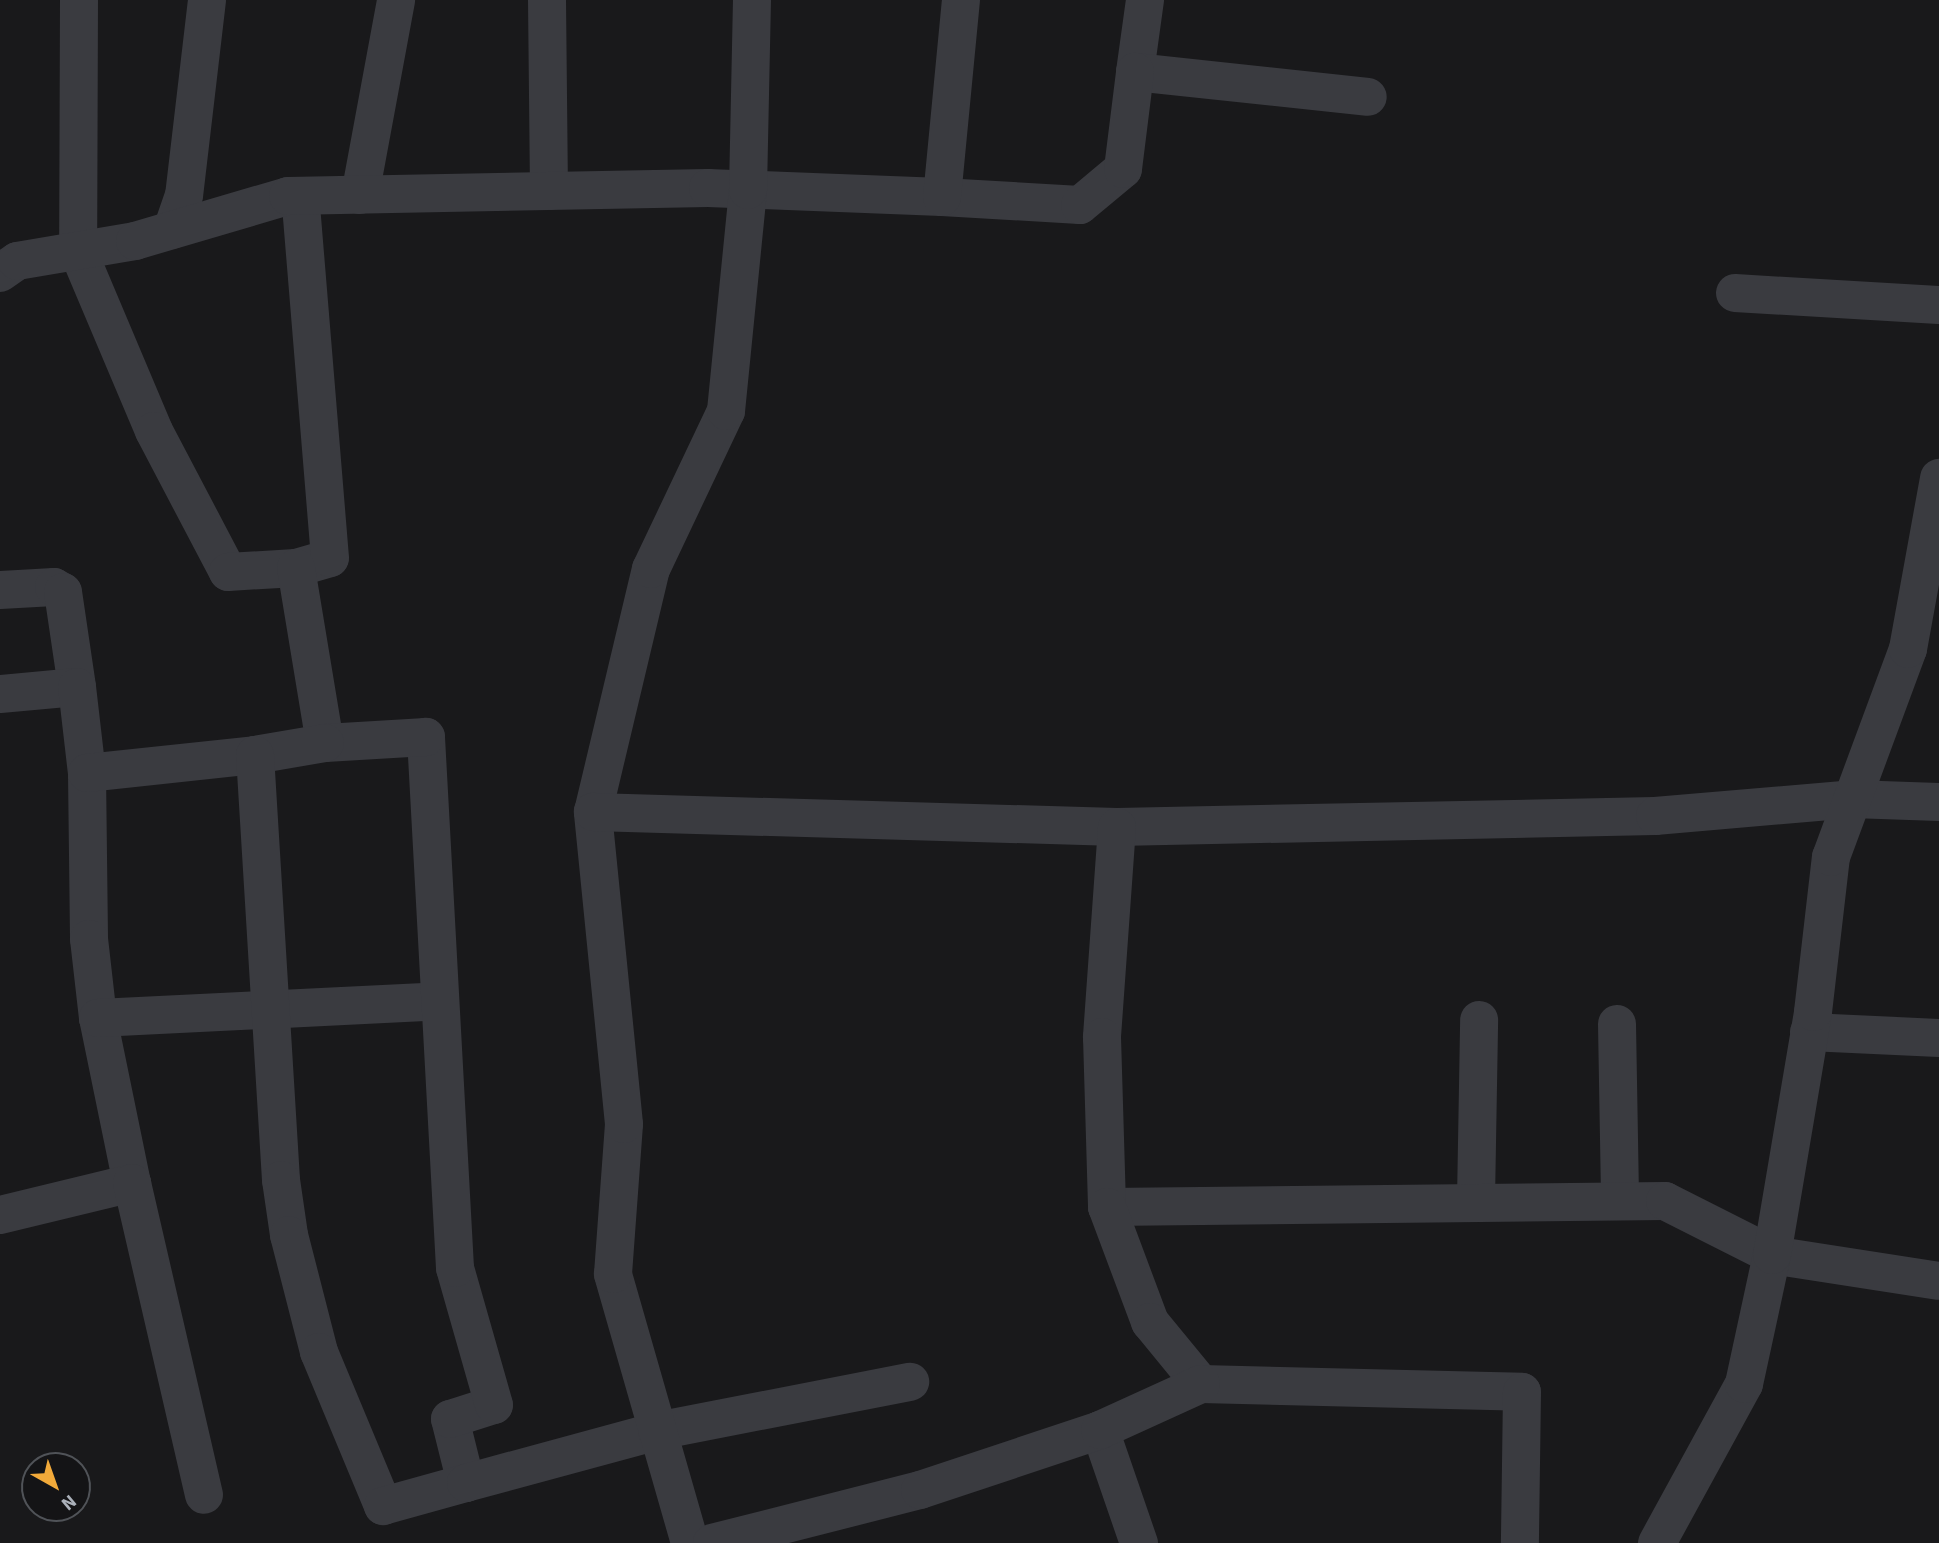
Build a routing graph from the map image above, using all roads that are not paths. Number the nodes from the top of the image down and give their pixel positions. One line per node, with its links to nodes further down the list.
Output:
1 (79, 0): 16 (street)
2 (207, 0): 15 (street)
3 (396, 0): 12 (street)
4 (547, 0): 11 (street)
5 (752, 0): 10 (street)
6 (961, 0): 14 (street)
7 (1145, 0): 8 (street)
8 (1135, 72): 9 (street); 14 (street)
9 (1368, 97)
10 (748, 190): 11 (street); 14 (street); 30 (street)
11 (550, 191): 12 (street)
12 (360, 195): 13 (street)
13 (300, 196): 15 (street); 21 (street)
14 (942, 197)
15 (172, 230): 16 (street)
16 (78, 251): 17 (street); 21 (street)
17 (0, 274)
18 (1735, 293): 19 (street)
19 (1939, 305)
20 (1939, 478): 28 (street)
21 (296, 568): 25 (street)
22 (0, 590): 23 (street)
23 (77, 687): 24 (street); 27 (street)
24 (0, 694)
25 (325, 743): 26 (street); 32 (street)
26 (255, 755): 27 (street); 33 (street)
27 (87, 773): 34 (street)
28 (1852, 799): 29 (street); 31 (street); 37 (street)
29 (1939, 802)
30 (593, 812): 31 (street); 49 (street)
31 (1117, 827): 42 (street)
32 (440, 1001): 33 (street); 50 (street)
33 (271, 1010): 34 (street); 50 (street)
34 (98, 1018): 39 (street)
35 (1479, 1020): 40 (street)
36 (1617, 1024): 41 (street)
37 (1809, 1032): 38 (street); 44 (street)
38 (1939, 1038)
39 (132, 1183): 43 (street); 51 (street)
40 (1476, 1200): 41 (street); 42 (street)
41 (1620, 1201): 44 (street)
42 (1107, 1207): 47 (street)
43 (0, 1215)
44 (1772, 1255): 45 (street); 56 (street)
45 (1939, 1281)
46 (910, 1382): 49 (street)
47 (1202, 1384): 48 (street); 55 (street)
48 (1100, 1430): 53 (street); 54 (street)
49 (657, 1431): 50 (street); 52 (street)
50 (466, 1483)
51 (204, 1495)
52 (690, 1543)
53 (712, 1543)
54 (1139, 1543)
55 (1520, 1543)
56 (1657, 1543)

